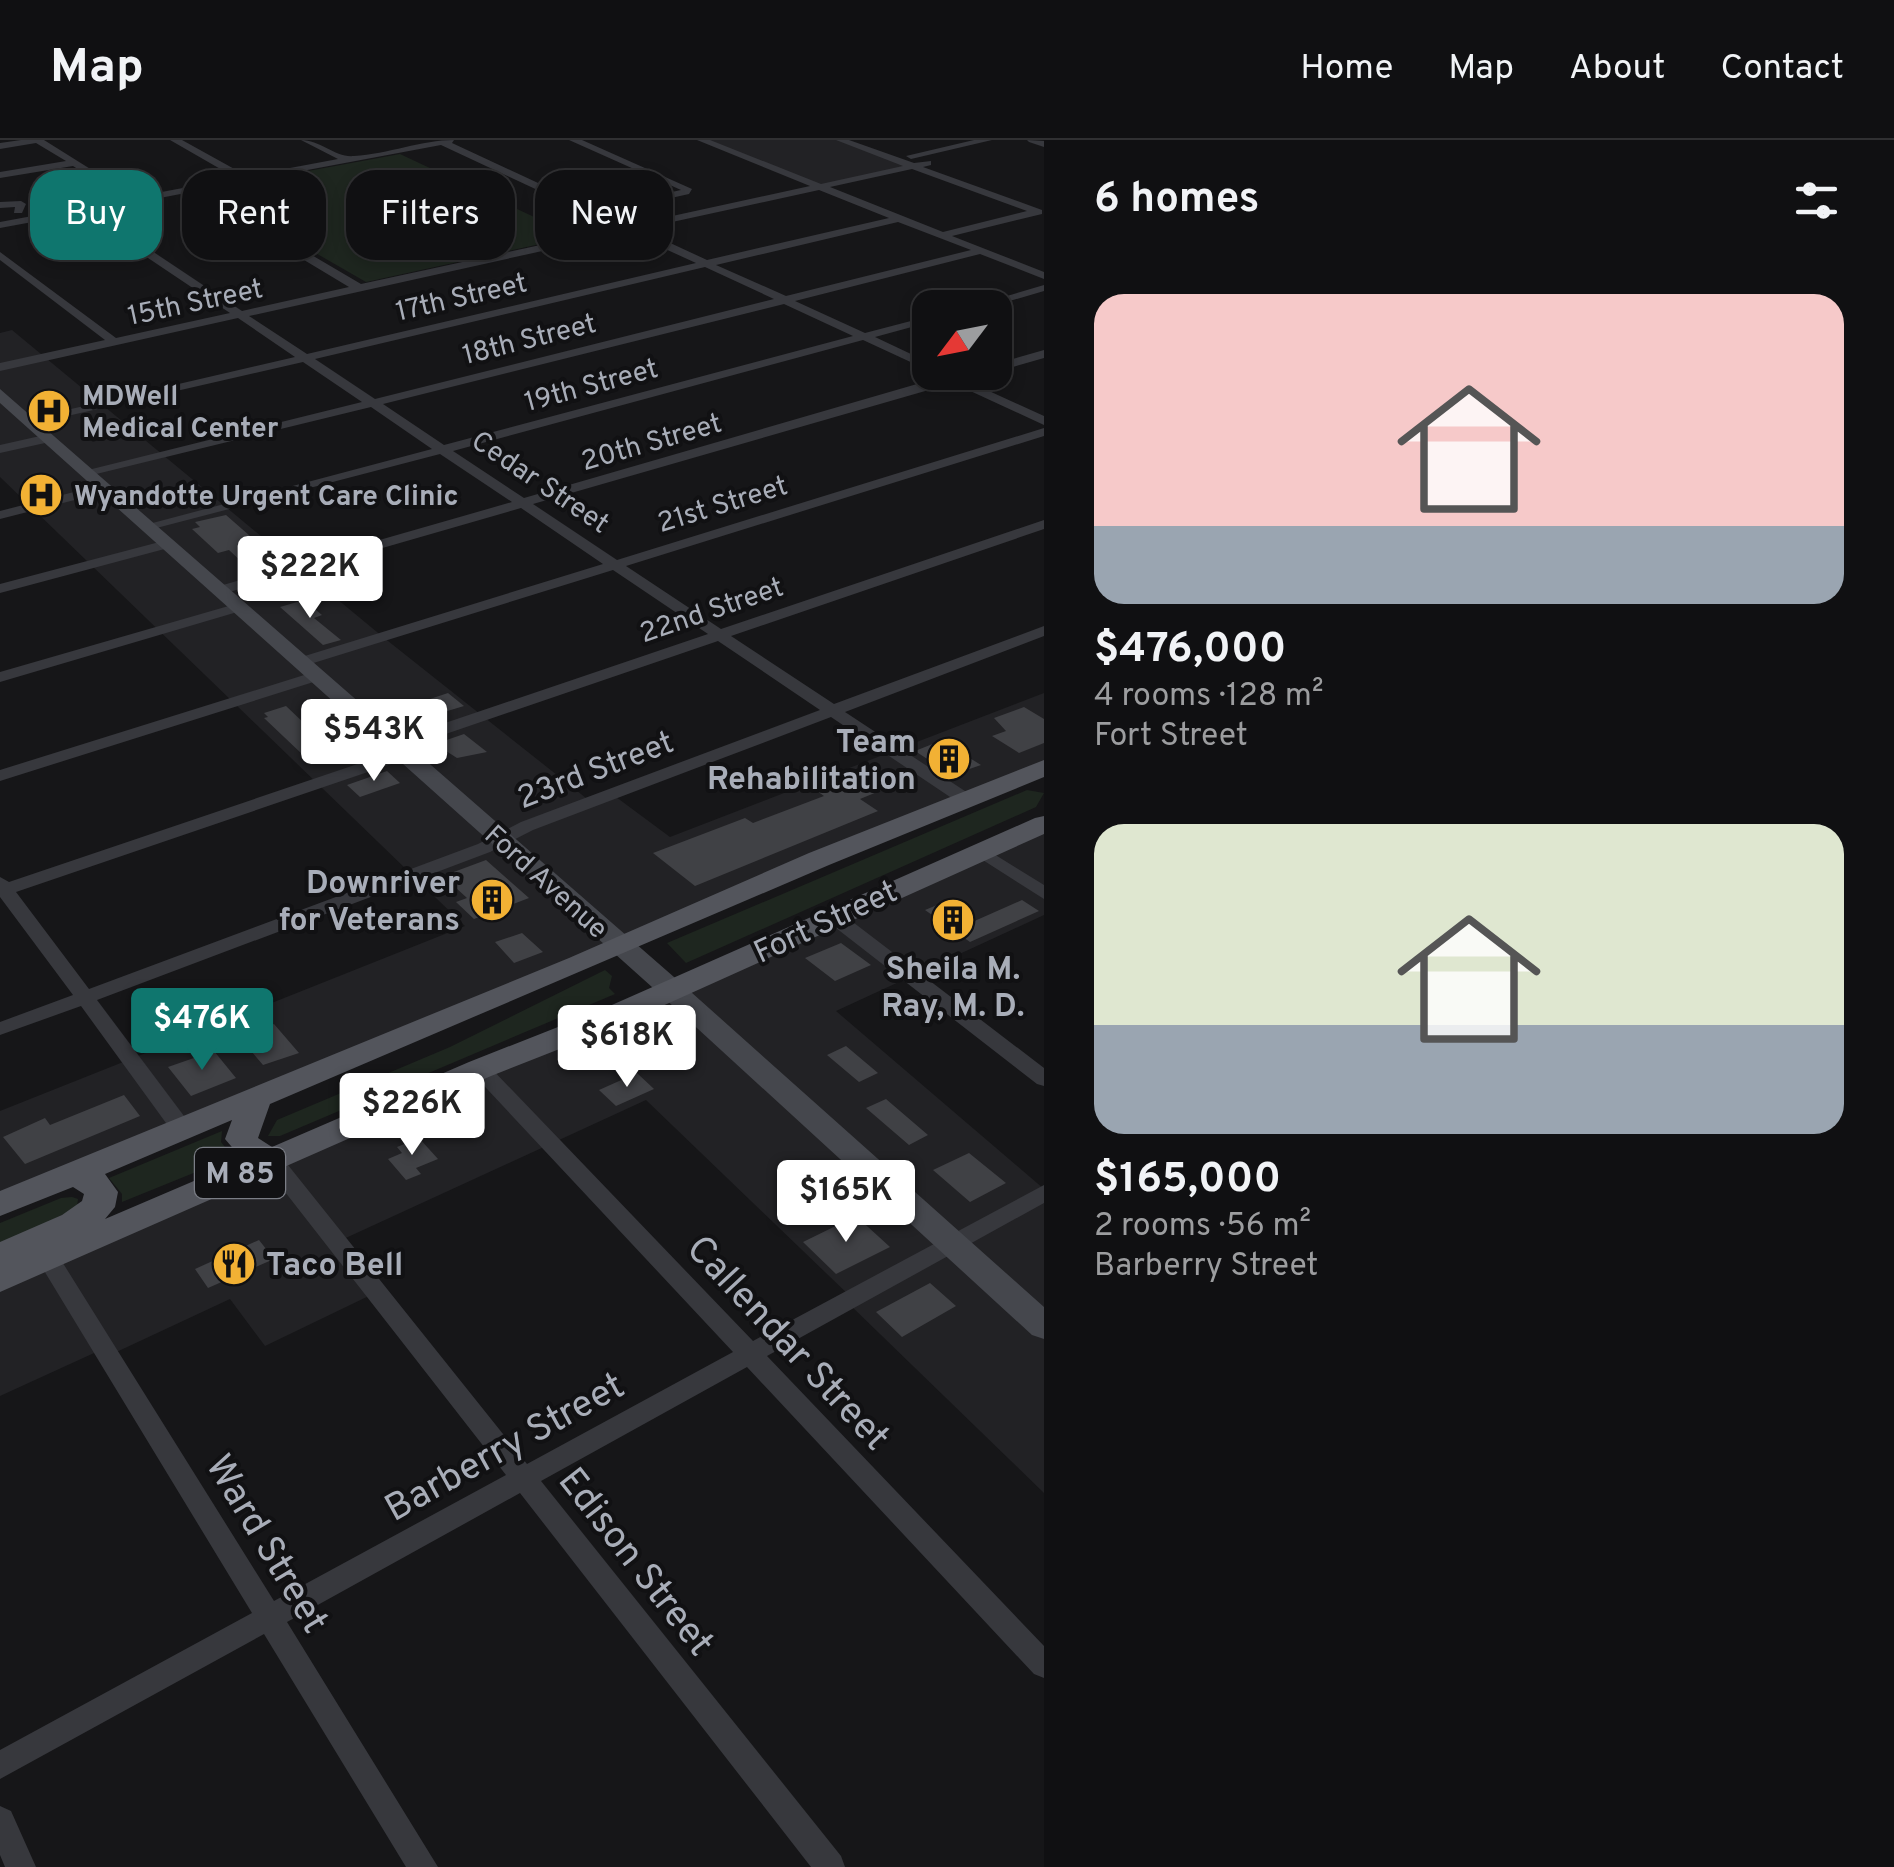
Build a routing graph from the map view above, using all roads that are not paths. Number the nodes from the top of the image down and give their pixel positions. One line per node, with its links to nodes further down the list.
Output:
1 (38, 140): 12 (street); 15 (street)
2 (175, 140): 17 (street)
3 (306, 140): 13 (street)
4 (574, 140): 19 (street)
5 (702, 140): 23 (street)
6 (841, 140): 14 (street)
7 (865, 140): 14 (street)
8 (987, 140): 14 (street, 15th Street)
9 (1032, 140): 11 (street)
10 (444, 141): 13 (street); 22 (street)
11 (1044, 144)
12 (0, 146)
13 (346, 160): 18 (street)
14 (911, 161): 23 (street, 15th Street); 26 (street); 26 (street, 15th Street)
15 (73, 162): 16 (street); 20 (street)
16 (86, 170)
17 (230, 170)
18 (293, 170)
19 (642, 170)
20 (0, 176)
21 (673, 183): 24 (street)
22 (535, 185)
23 (820, 186): 27 (street, 15th Street); 28 (street)
24 (673, 193)
25 (0, 207): 29 (street)
26 (1043, 213): 31 (street)
27 (673, 218)
28 (900, 218): 31 (street); 38 (street, 17th Street)
29 (29, 219): 30 (street)
30 (0, 225)
31 (943, 235): 34 (street)
32 (673, 248): 38 (street)
33 (535, 249): 40 (street, 15th Street)
34 (981, 250): 39 (street); 43 (street, 18th Street)
35 (0, 255): 47 (street)
36 (157, 260): 44 (street, Cedar Street)
37 (311, 260): 40 (street)
38 (708, 264): 43 (street); 49 (street, 17th Street)
39 (1044, 276)
40 (358, 288): 44 (street, 15th Street)
41 (1044, 288): 42 (street)
42 (1012, 297)
43 (785, 300): 46 (street); 56 (street, 18th Street)
44 (237, 314): 47 (street, 15th Street); 49 (street, Cedar Street)
45 (912, 324): 46 (street, 19th Street)
46 (864, 336): 50 (street); 62 (street, 19th Street)
47 (114, 342): 52 (street, 15th Street)
48 (1044, 354): 51 (street)
49 (306, 358): 56 (street, Cedar Street); 58 (street, 17th Street)
50 (912, 359)
51 (1012, 363)
52 (0, 367)
53 (918, 390): 64 (street, 20th Street)
54 (980, 390): 57 (street)
55 (0, 394): 58 (main road, Ford Avenue)
56 (374, 403): 62 (street, Cedar Street); 63 (street, 18th Street)
57 (1044, 420)
58 (32, 422): 60 (main road, Ford Avenue)
59 (1044, 432): 69 (street, 21st Street)
60 (49, 438): 61 (street); 63 (main road, Ford Avenue)
61 (0, 449)
62 (443, 449): 64 (street, Cedar Street); 67 (street, 19th Street)
63 (97, 481): 65 (street, 18th Street); 67 (main road, Ford Avenue)
64 (524, 504): 69 (street, Cedar Street); 71 (street, 20th Street)
65 (0, 514)
66 (1044, 524): 74 (street, 22nd Street)
67 (150, 528): 68 (main road, Ford Avenue)
68 (168, 544): 70 (street); 71 (main road, Ford Avenue)
69 (616, 565): 74 (street, Cedar Street); 75 (street, 21st Street)
70 (0, 589)
71 (220, 590): 72 (main road, Ford Avenue)
72 (240, 607): 75 (main road, Ford Avenue); 76 (street)
73 (1044, 631): 77 (street, 23rd Street)
74 (720, 635): 77 (street, Cedar Street); 78 (street, 22nd Street)
75 (309, 669): 78 (main road, Ford Avenue); 80 (street, 21st Street)
76 (0, 677)
77 (834, 711): 81 (street, Cedar Street); 84 (street, 23rd Street)
78 (399, 750): 84 (main road, Ford Avenue); 86 (street, 22nd Street)
79 (1038, 775): 81 (main road, Fort Street / M 85)
80 (0, 776)
81 (968, 801): 90 (main road, Fort Street / M 85)
82 (1044, 809): 87 (main road)
83 (1044, 824): 85 (main road, Fort Street / M 85)
84 (500, 839): 90 (main road, Ford Avenue); 92 (street, 23rd Street)
85 (981, 851): 87 (main road, Fort Street / M 85); 88 (street)
86 (2, 888): 92 (street)
87 (884, 894): 89 (main road, Fort Street / M 85)
88 (1044, 894)
89 (834, 916): 91 (main road, Fort Street / M 85); 95 (street)
90 (620, 946): 91 (main road, Ford Avenue); 96 (main road, Fort Street / M 85)
91 (672, 990): 94 (main road, Fort Street / M 85); 102 (main road, Ford Avenue)
92 (85, 997): 93 (street, 23rd Street); 97 (street)
93 (0, 1029)
94 (480, 1069): 98 (main road, Fort Street / M 85); 107 (street, Callendar Street)
95 (1044, 1079)
96 (256, 1098): 97 (main road, Fort Street / M 85); 98 (main road)
97 (182, 1129): 99 (main road, Fort Street / M 85)
98 (272, 1160): 104 (main road, Fort Street / M 85); 108 (street, Edison Street)
99 (74, 1174): 101 (main road, Fort Street / M 85); 103 (main road)
100 (1044, 1193): 102 (street, Barberry Street)
101 (0, 1204)
102 (952, 1244): 106 (main road, Ford Avenue); 107 (street, Barberry Street)
103 (0, 1256)
104 (48, 1258): 105 (main road, Fort Street / M 85); 109 (street, Ward Street)
105 (0, 1278)
106 (1044, 1326)
107 (748, 1354): 108 (street, Barberry Street); 110 (street, Callendar Street)
108 (523, 1477): 109 (street, Barberry Street); 115 (street, Edison Street)
109 (269, 1618): 111 (street, Barberry Street); 114 (street, Ward Street)
110 (1044, 1664)
111 (0, 1765)
112 (0, 1821): 113 (street)
113 (21, 1867)
114 (423, 1867)
115 (830, 1867)

